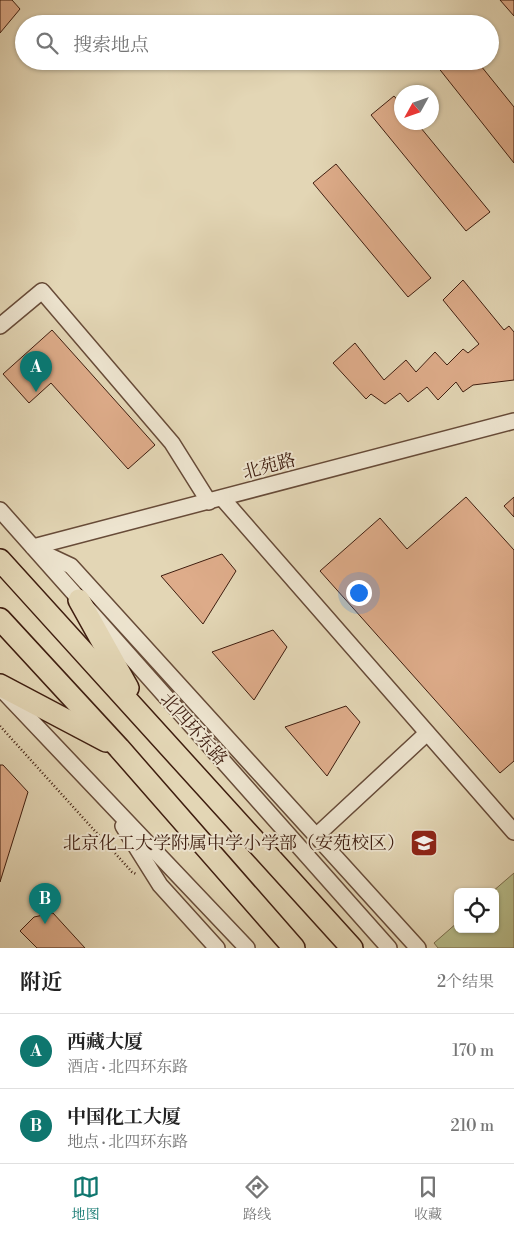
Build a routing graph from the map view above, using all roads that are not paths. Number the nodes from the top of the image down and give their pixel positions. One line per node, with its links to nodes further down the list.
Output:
1 (0, 326): 3 (street)
2 (514, 420): 3 (street, 北苑路)
3 (215, 500): 5 (street, 北苑路); 11 (street)
4 (0, 510): 5 (street, 北四环东路)
5 (33, 547): 7 (street, 北四环东路); 15 (street)
6 (0, 560): 10 (highway, 北四环东路)
7 (80, 600): 10 (highway); 20 (street, 北四环东路)
8 (0, 619): 12 (highway)
9 (0, 686): 12 (highway); 13 (street)
10 (144, 719): 19 (highway, 北四环东路)
11 (427, 733): 14 (street); 15 (street)
12 (119, 748): 18 (highway)
13 (107, 799): 16 (street); 17 (street)
14 (514, 832)
15 (316, 836): 21 (street)
16 (217, 948)
17 (247, 948)
18 (294, 948)
19 (352, 948)
20 (389, 948)
21 (418, 948)

